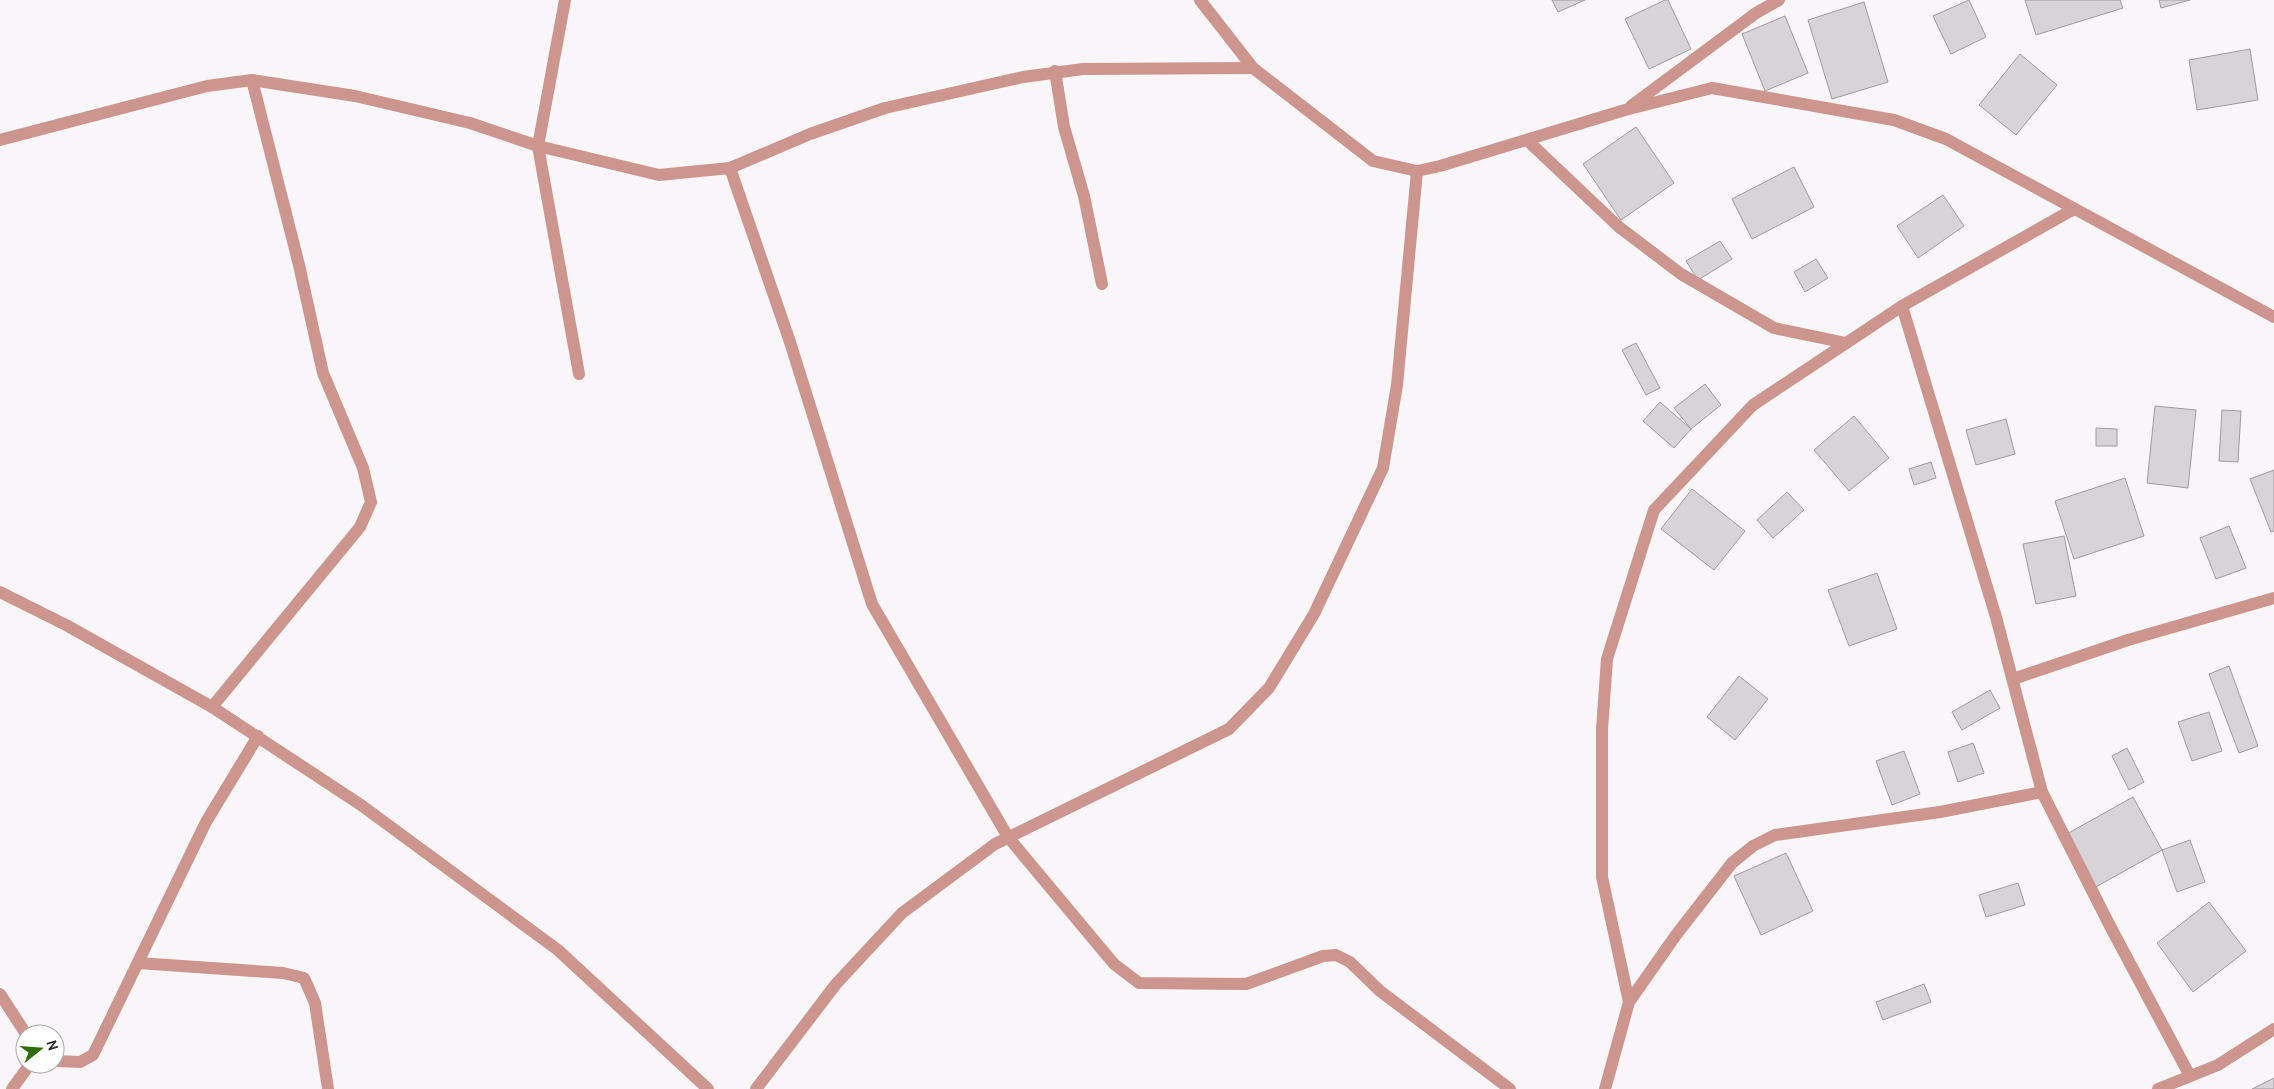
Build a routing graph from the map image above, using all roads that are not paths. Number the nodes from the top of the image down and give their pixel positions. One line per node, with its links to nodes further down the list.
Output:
1 (565, 0): 12 (street)
2 (1200, 0): 6 (street)
3 (1758, 0): 5 (street)
4 (1779, 0): 5 (street)
5 (1756, 13): 9 (street)
6 (1254, 68): 7 (street); 14 (street)
7 (1055, 71): 13 (street); 16 (street)
8 (252, 80): 10 (street); 12 (street); 24 (street)
9 (1625, 110): 11 (street); 15 (street)
10 (0, 140)
11 (1527, 140): 14 (street); 19 (street)
12 (538, 146): 13 (street); 20 (street)
13 (730, 168): 27 (street)
14 (1417, 170): 27 (street)
15 (2074, 208): 17 (street); 18 (street)
16 (1102, 284)
17 (1902, 306): 19 (street); 23 (street)
18 (2274, 317)
19 (1846, 343): 30 (street)
20 (579, 374)
21 (0, 592): 24 (street)
22 (2274, 598): 23 (street)
23 (2013, 679): 26 (street)
24 (212, 707): 25 (street)
25 (258, 736): 28 (street); 38 (street)
26 (2042, 792): 30 (street); 35 (street)
27 (1008, 837): 39 (street); 40 (street)
28 (138, 963): 33 (street); 37 (street)
29 (0, 994): 31 (street)
30 (1629, 1002): 41 (street)
31 (20, 1024)
32 (2274, 1029): 35 (street)
33 (65, 1061)
34 (23, 1074): 36 (street)
35 (2190, 1076): 42 (street)
36 (12, 1089)
37 (328, 1089)
38 (708, 1089)
39 (756, 1089)
40 (1510, 1089)
41 (1605, 1089)
42 (2158, 1089)

